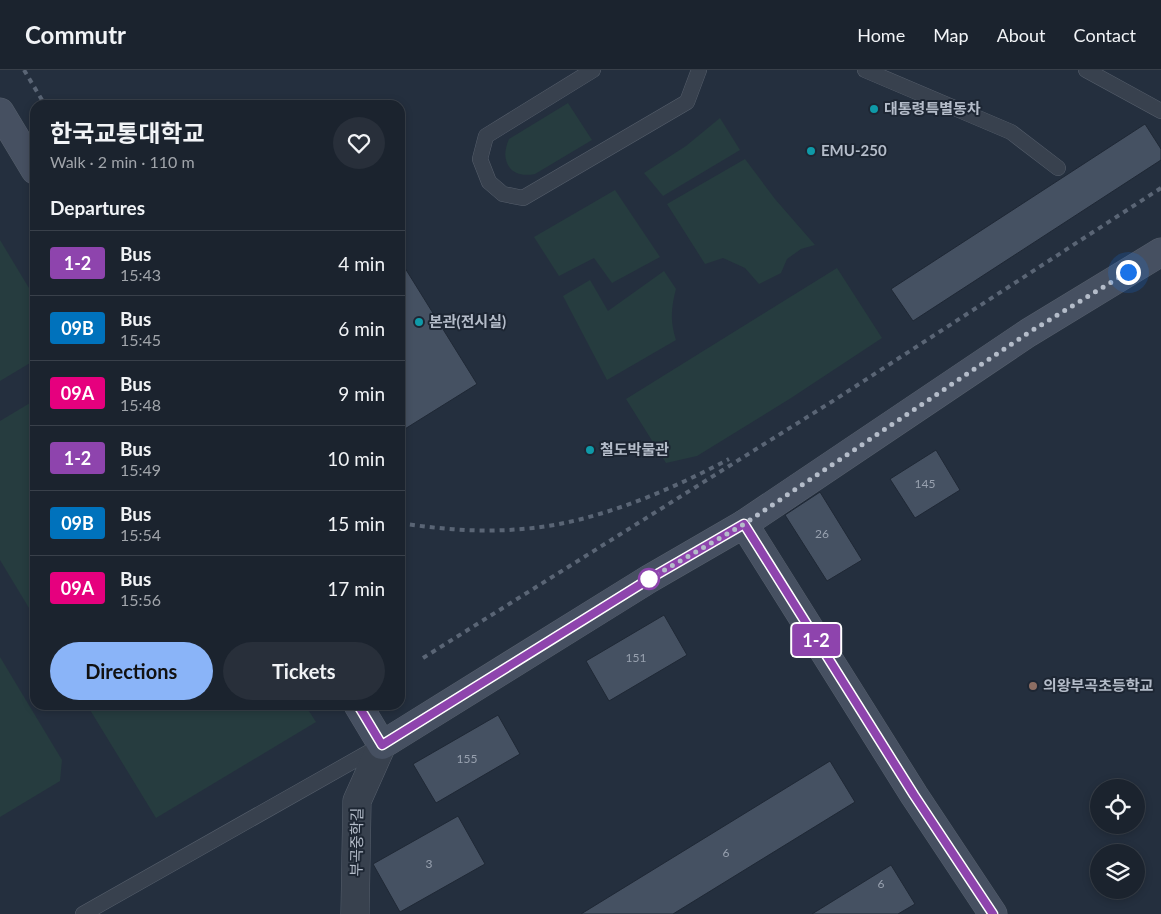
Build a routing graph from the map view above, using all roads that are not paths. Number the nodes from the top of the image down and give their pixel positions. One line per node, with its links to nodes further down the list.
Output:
1 (593, 70): 2 (lane)
2 (699, 70)
3 (865, 70): 8 (lane)
4 (1086, 70): 5 (lane)
5 (1161, 111)
6 (0, 112): 7 (street)
7 (30, 162)
8 (1058, 168)
9 (1161, 252): 10 (street)
10 (744, 524): 12 (street); 15 (street)
11 (361, 710): 12 (street)
12 (382, 745): 13 (lane); 14 (street, 부곡중학길)
13 (83, 914)
14 (356, 914)
15 (993, 914)

